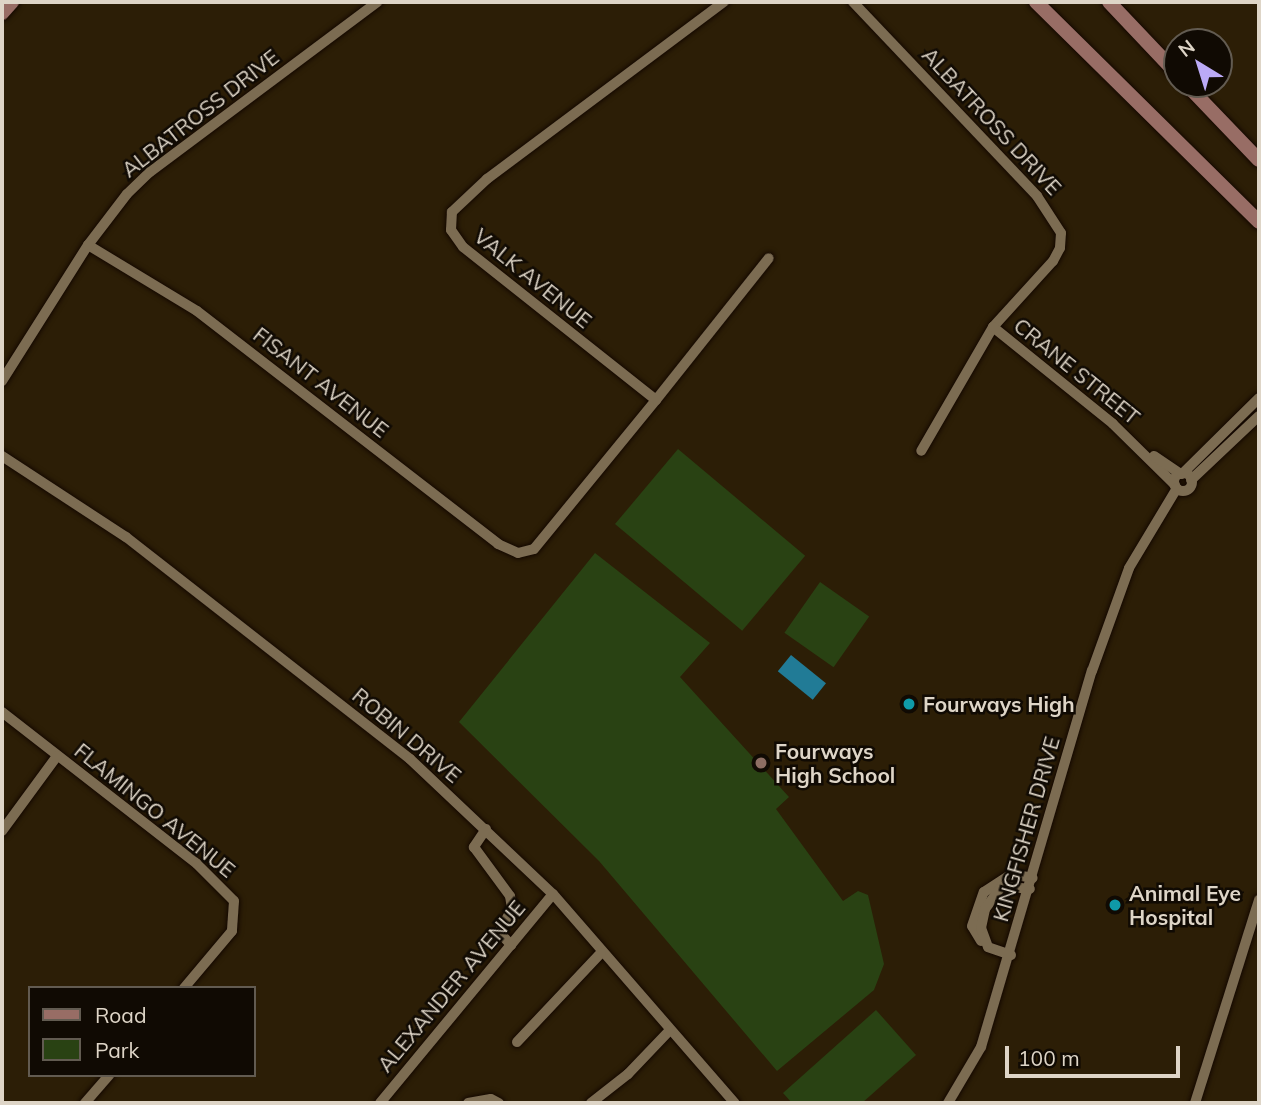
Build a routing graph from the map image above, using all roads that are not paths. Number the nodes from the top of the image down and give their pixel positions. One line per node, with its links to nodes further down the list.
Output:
1 (12, 2): 7 (main road)
2 (377, 2): 12 (street, ALBATROSS DRIVE)
3 (724, 2): 19 (street, VALK AVENUE)
4 (853, 2): 14 (street, ALBATROSS DRIVE)
5 (1036, 2): 11 (main road)
6 (1109, 2): 8 (main road)
7 (2, 13)
8 (1163, 60)
9 (1199, 98): 10 (main road)
10 (1259, 160)
11 (1259, 222)
12 (88, 245): 16 (street, ALBATROSS DRIVE); 19 (street, FISANT AVENUE)
13 (769, 258): 19 (street)
14 (993, 327): 21 (street, CRANE STREET); 22 (street, ALBATROSS DRIVE)
15 (2, 356): 16 (street)
16 (13, 363): 17 (street, ALBATROSS DRIVE)
17 (2, 381)
18 (1259, 399): 24 (street)
19 (656, 400)
20 (1259, 416): 24 (street)
21 (1137, 444): 24 (street, CRANE STREET); 25 (street, CRANE STREET)
22 (921, 451)
23 (2, 456): 28 (street, ROBIN DRIVE)
24 (1185, 476): 25 (street)
25 (1176, 487): 30 (street, KINGFISHER DRIVE)
26 (2, 712): 27 (street, FLAMINGO AVENUE)
27 (57, 756): 29 (street); 36 (street, FLAMINGO AVENUE)
28 (486, 829): 31 (street, ROBIN DRIVE); 33 (street)
29 (2, 831)
30 (1031, 884): 35 (street, KINGFISHER DRIVE); 35 (street)
31 (553, 894): 33 (street, ALEXANDER AVENUE); 34 (street, ROBIN DRIVE)
32 (1259, 900): 47 (street)
33 (511, 945): 41 (street, ALEXANDER AVENUE)
34 (601, 953): 37 (street, ROBIN DRIVE); 38 (street)
35 (1011, 955): 46 (street, KINGFISHER DRIVE)
36 (186, 986)
37 (670, 1030): 44 (street); 45 (street, ROBIN DRIVE)
38 (517, 1042)
39 (108, 1077): 40 (street)
40 (86, 1103)
41 (380, 1103)
42 (468, 1103): 43 (street)
43 (499, 1103)
44 (591, 1103)
45 (734, 1103)
46 (948, 1103)
47 (1195, 1103)

